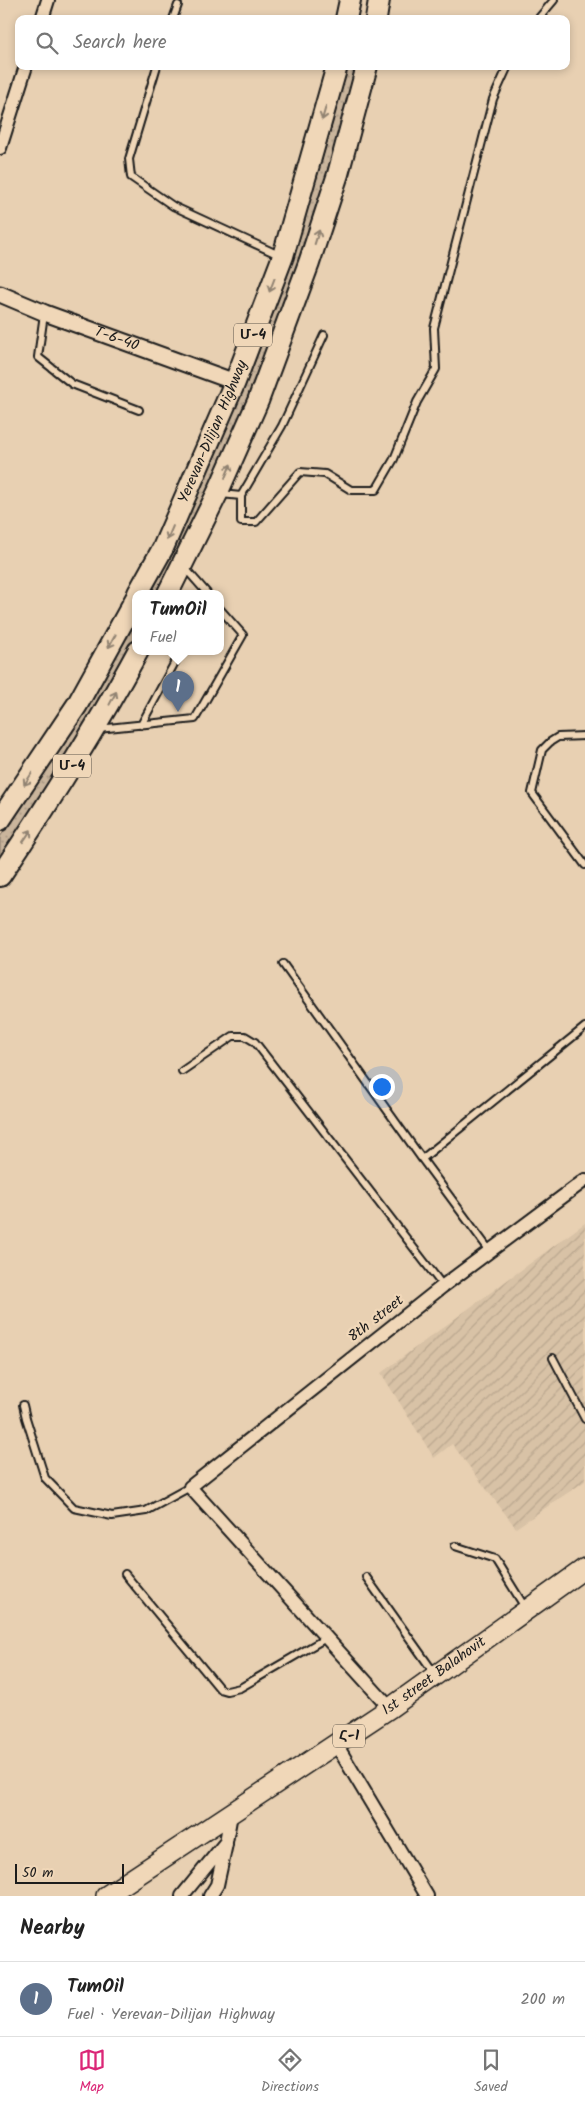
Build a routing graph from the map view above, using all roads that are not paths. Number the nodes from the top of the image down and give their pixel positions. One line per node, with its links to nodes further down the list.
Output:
1 (48, 0): 6 (street)
2 (350, 0): 8 (highway)
3 (379, 0): 9 (highway)
4 (554, 0): 10 (lane)
5 (178, 5): 7 (lane)
6 (43, 15)
7 (174, 15)
8 (347, 15)
9 (377, 15)
10 (541, 15)
11 (25, 70): 16 (street)
12 (157, 70): 17 (lane)
13 (336, 70): 17 (highway, Yerevan-Dilijan Highway / Մ-4, one-way to 17)
14 (366, 70): 23 (highway, Yerevan-Dilijan Highway / Մ-4, one-way to 14)
15 (506, 70): 24 (lane)
16 (0, 148)
17 (283, 256): 21 (highway, Yerevan-Dilijan Highway / Մ-4, one-way to 21)
18 (0, 294): 19 (street, T-6-40)
19 (44, 313): 21 (street, T-6-40); 22 (lane)
20 (324, 335): 24 (lane)
21 (235, 382): 26 (highway, Yerevan-Dilijan Highway / Մ-4, one-way to 26)
22 (139, 410)
23 (218, 494): 24 (lane); 25 (highway, Yerevan-Dilijan Highway / Մ-4)
24 (241, 496)
25 (182, 565): 27 (highway, Yerevan-Dilijan Highway / Մ-4); 28 (lane)
26 (140, 590)
27 (170, 590)
28 (204, 590)
29 (132, 605): 37 (highway, Մ-4, one-way to 37)
30 (224, 614): 33 (lane)
31 (136, 655): 35 (highway, Մ-4, one-way to 31)
32 (179, 655): 33 (lane)
33 (140, 725): 35 (lane)
34 (585, 728): 36 (lane)
35 (94, 730): 39 (highway, Մ-4, one-way to 35)
36 (585, 736): 38 (lane)
37 (0, 820)
38 (585, 865)
39 (0, 876)
40 (283, 964): 43 (lane)
41 (585, 1027): 43 (lane)
42 (182, 1071): 46 (lane)
43 (422, 1159): 45 (lane)
44 (585, 1180): 45 (street, 8th street)
45 (490, 1251): 46 (street, 8th street)
46 (443, 1286): 50 (street, 8th street)
47 (553, 1358): 49 (lane)
48 (23, 1405): 50 (lane)
49 (585, 1419)
50 (190, 1487): 56 (street)
51 (455, 1546): 55 (lane)
52 (585, 1568): 55 (main road, 1st street Balahovit / Հ-1)
53 (125, 1574): 56 (lane)
54 (366, 1577): 57 (lane)
55 (526, 1610): 57 (main road, 1st street Balahovit / Հ-1)
56 (326, 1638): 58 (street)
57 (436, 1675): 58 (main road, 1st street Balahovit / Հ-1)
58 (390, 1708): 59 (main road, 1st street Balahovit / Հ-1)
59 (336, 1744): 60 (main road, 1st street Balahovit / Հ-1); 65 (street)
60 (231, 1814): 61 (street); 62 (main road, 1st street Balahovit / Հ-1)
61 (226, 1842): 63 (street); 64 (street)
62 (106, 1896)
63 (182, 1896)
64 (210, 1896)
65 (427, 1896)

